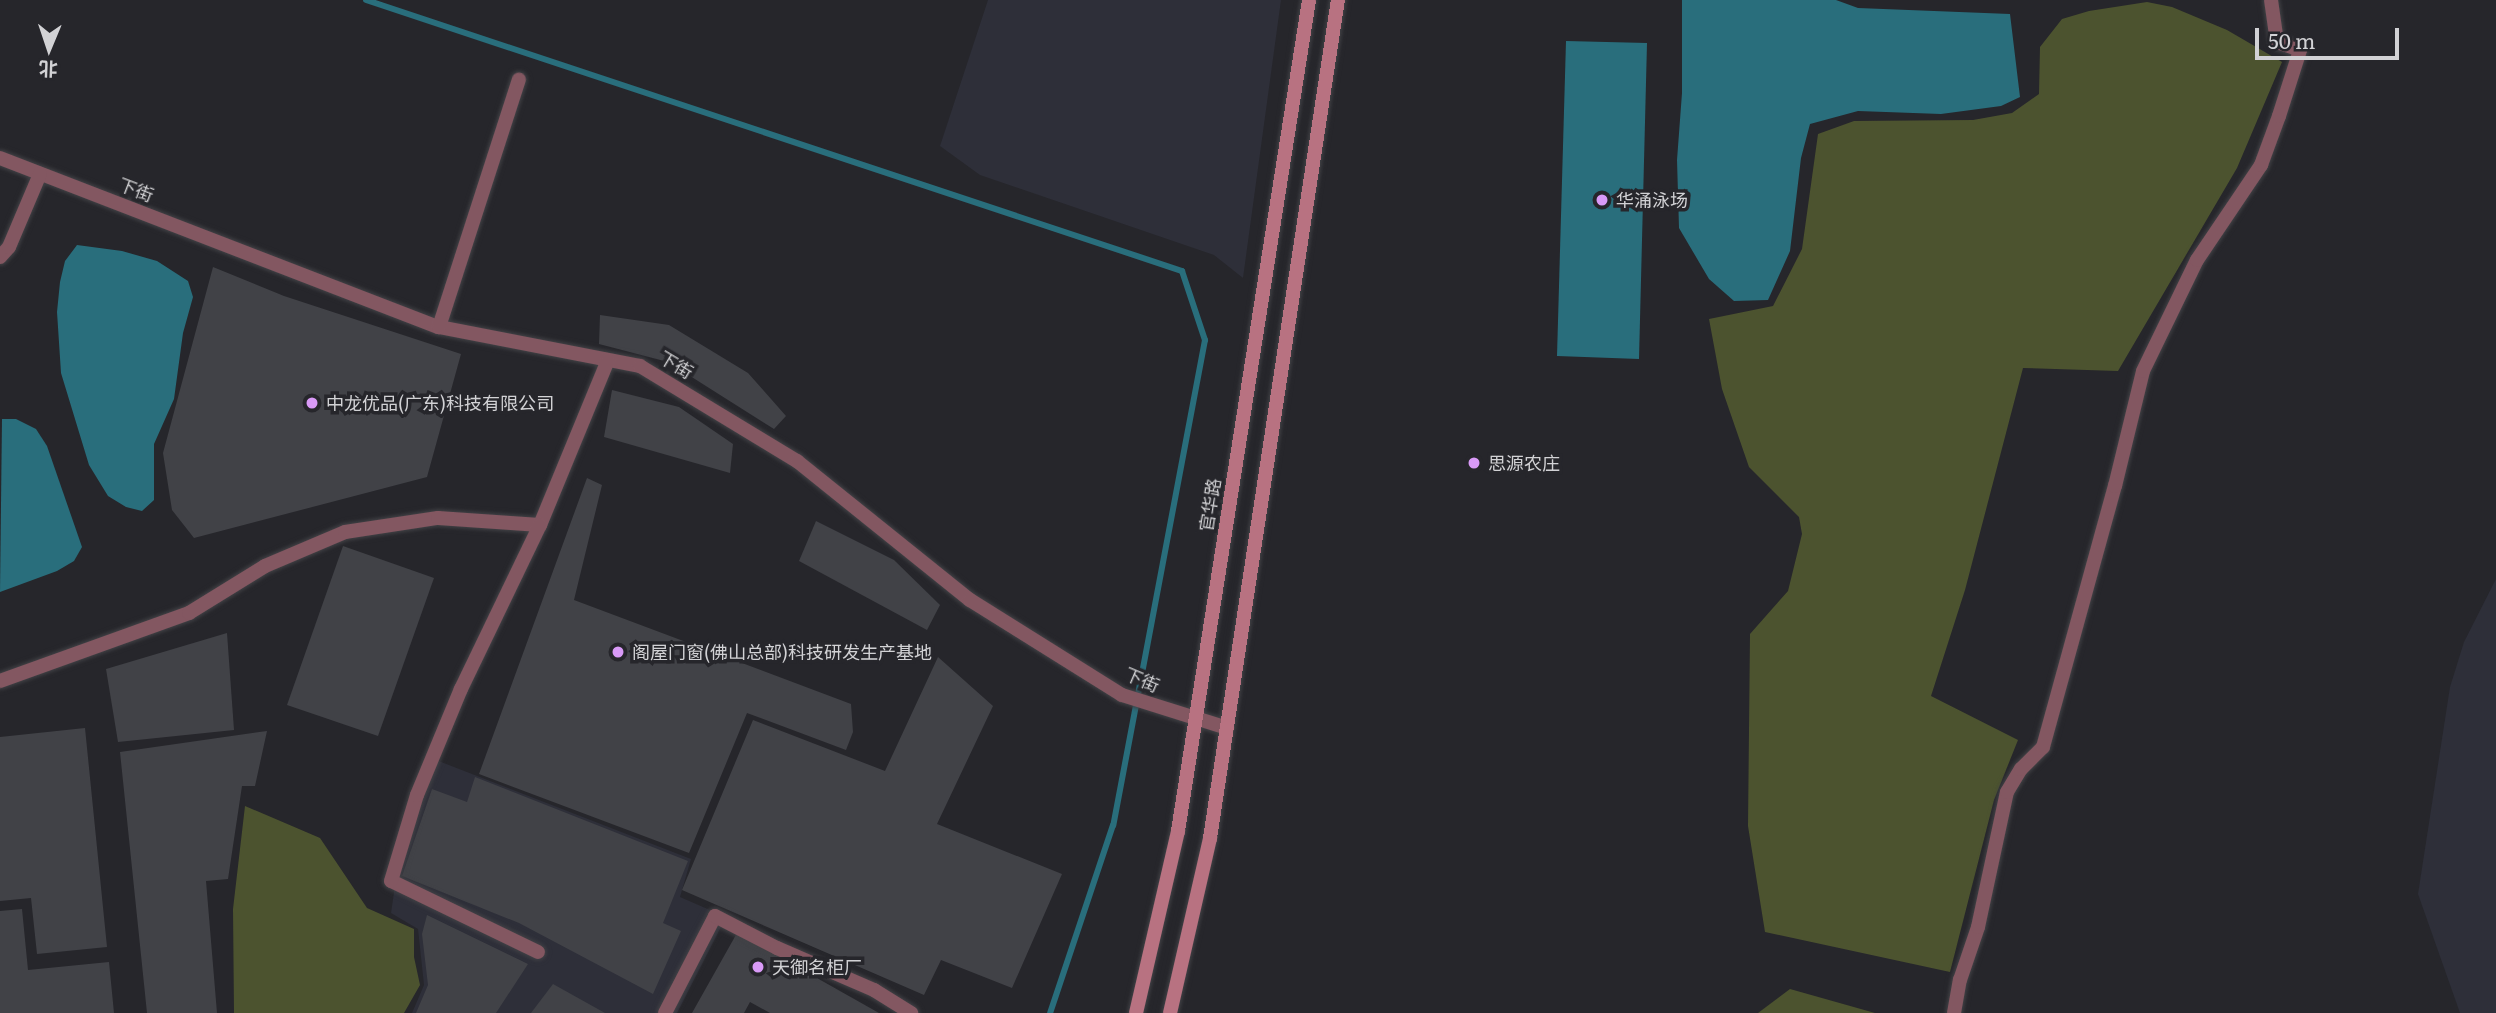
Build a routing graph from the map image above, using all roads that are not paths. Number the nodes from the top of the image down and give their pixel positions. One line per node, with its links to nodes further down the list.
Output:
1 (1309, 0): 12 (main road, 官华路)
2 (1338, 0): 13 (main road)
3 (2271, 0): 19 (street)
4 (519, 80): 8 (street)
5 (0, 158): 6 (street, 下街)
6 (40, 174): 7 (street); 8 (street, 下街)
7 (0, 257)
8 (439, 327): 9 (street, 下街)
9 (608, 360): 10 (street); 12 (street, 下街)
10 (540, 525): 11 (street); 14 (street)
11 (0, 681)
12 (1196, 718): 13 (street, 下街); 17 (main road, 官华路)
13 (1227, 727): 18 (main road)
14 (538, 952)
15 (665, 1013): 16 (street)
16 (911, 1013)
17 (1136, 1013)
18 (1170, 1013)
19 (1954, 1013)

